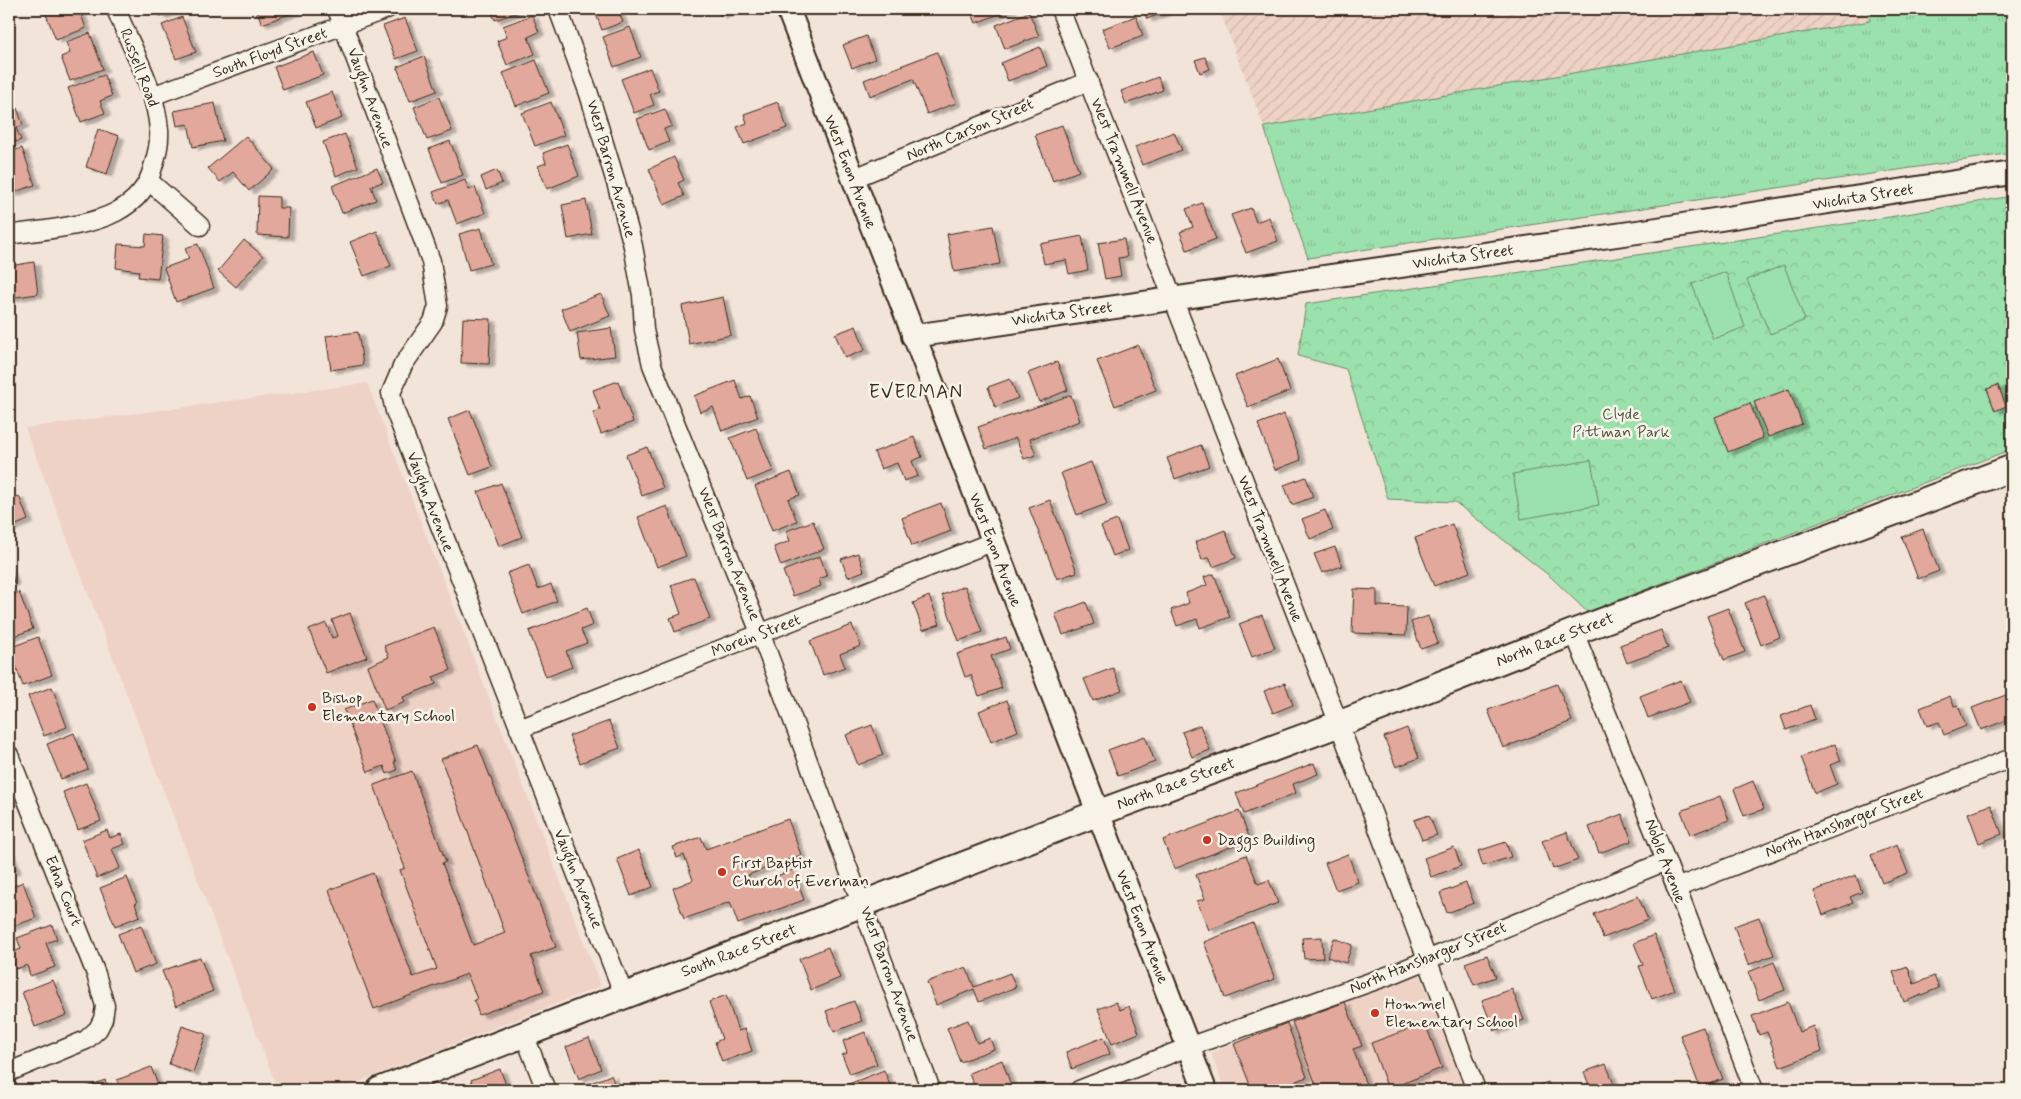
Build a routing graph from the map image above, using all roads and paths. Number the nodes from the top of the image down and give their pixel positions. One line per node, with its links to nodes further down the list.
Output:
1 (116, 9): 9 (street, Russell Road)
2 (337, 9): 7 (street, Vaughn Avenue)
3 (387, 9): 7 (street, South Floyd Street)
4 (558, 9): 20 (street, West Barron Avenue)
5 (788, 9): 11 (street, West Enon Avenue)
6 (1060, 9): 8 (street, West Trammell Avenue)
7 (344, 26): 9 (street, South Floyd Street); 22 (street, Vaughn Avenue)
8 (1089, 81): 11 (street, North Carson Street); 15 (street, West Trammell Avenue)
9 (152, 96): 12 (street, Russell Road)
10 (2012, 174): 15 (street, Wichita Street)
11 (852, 179): 16 (street, West Enon Avenue)
12 (150, 181): 13 (street); 14 (street, Russell Road)
13 (200, 226)
14 (9, 235)
15 (1174, 297): 16 (street, Wichita Street); 21 (street, West Trammell Avenue)
16 (913, 336): 18 (street, West Enon Avenue)
17 (2011, 472): 19 (main road, North Race Street)
18 (992, 542): 20 (street, Morein Street); 25 (street, West Enon Avenue)
19 (1574, 632): 21 (main road, North Race Street); 26 (street, Noble Avenue)
20 (761, 635): 22 (street, Morein Street); 28 (street, West Barron Avenue)
21 (1339, 724): 25 (main road, North Race Street); 29 (street, West Trammell Avenue)
22 (519, 729): 30 (street, Vaughn Avenue)
23 (9, 755): 33 (street, Edna Court)
24 (2012, 758): 27 (street, North Hansbarger Street)
25 (1098, 813): 28 (main road, South Race Street); 32 (street, West Enon Avenue)
26 (1666, 861): 27 (street, Noble Avenue); 29 (street, North Hansbarger Street)
27 (1676, 888): 40 (street, Noble Avenue)
28 (862, 903): 30 (main road, South Race Street); 36 (street, West Barron Avenue)
29 (1427, 960): 32 (street, North Hansbarger Street); 39 (street, West Trammell Avenue)
30 (624, 996): 31 (main road, South Race Street)
31 (524, 1034): 34 (main road, South Race Street); 35 (street)
32 (1188, 1047): 37 (street, North Hansbarger Street); 38 (street, West Enon Avenue)
33 (9, 1072)
34 (380, 1090)
35 (546, 1090)
36 (931, 1090)
37 (1078, 1090)
38 (1205, 1090)
39 (1476, 1090)
40 (1754, 1090)

